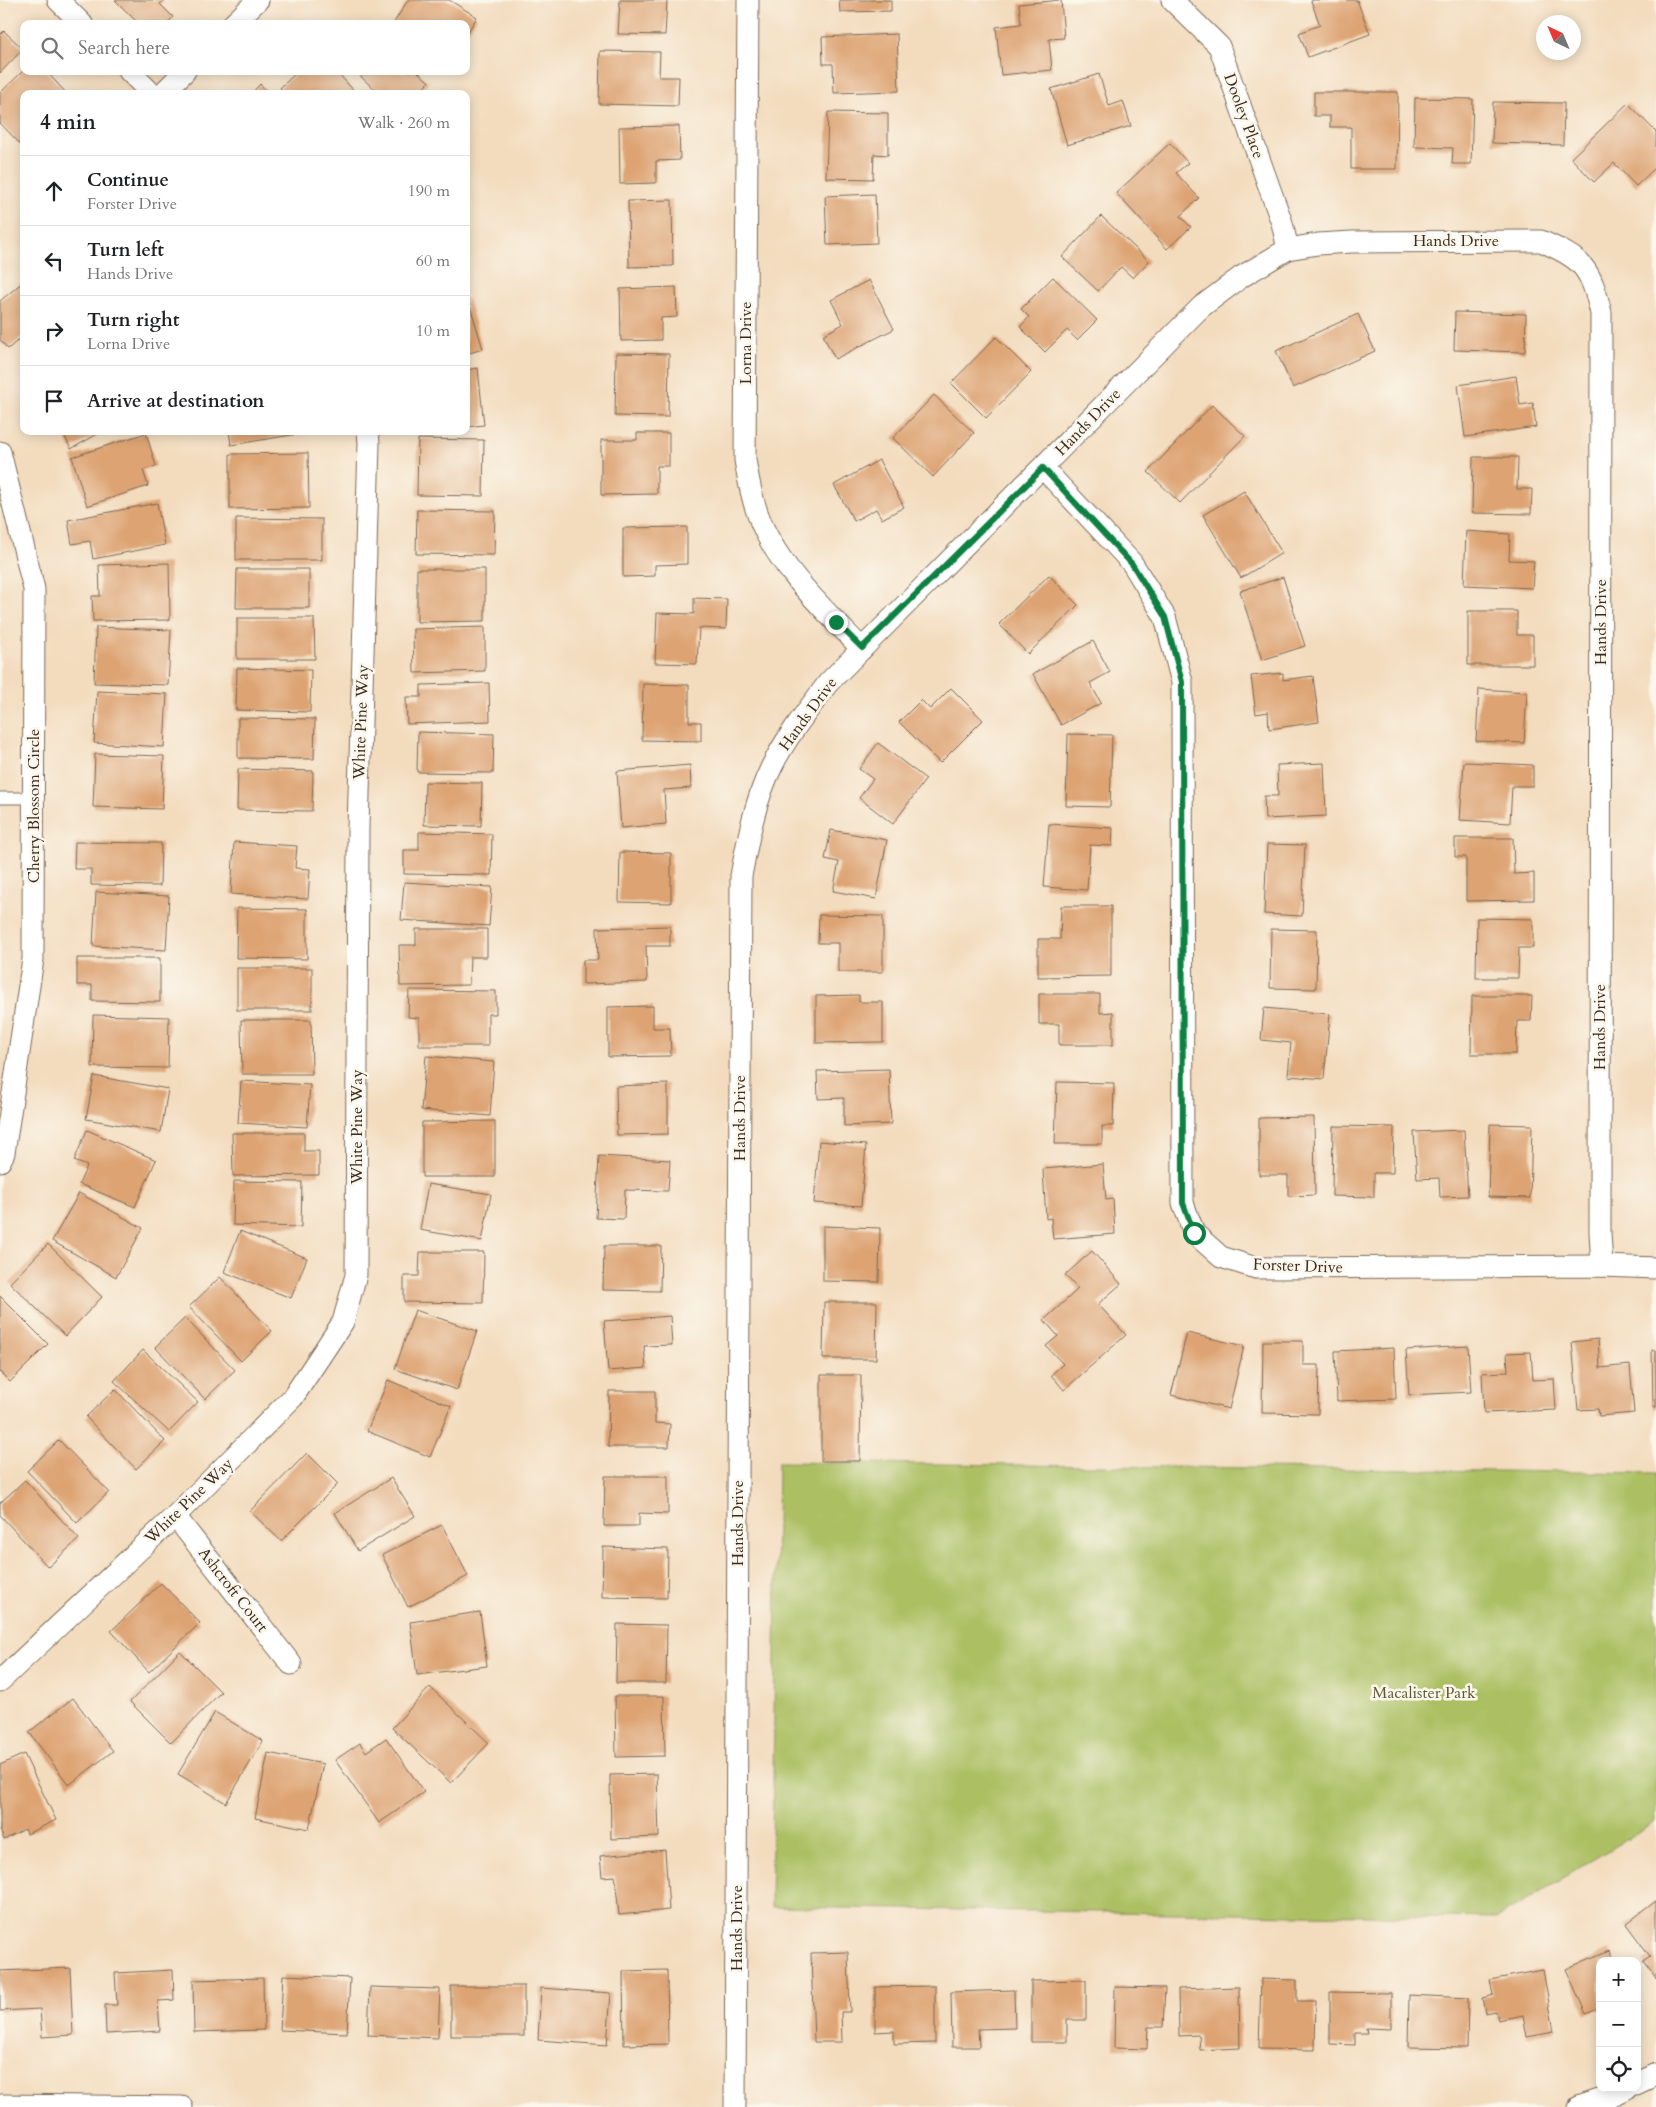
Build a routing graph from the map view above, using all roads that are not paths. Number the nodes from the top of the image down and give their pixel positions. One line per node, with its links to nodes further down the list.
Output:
1 (58, 0): 5 (street)
2 (258, 0): 6 (street)
3 (748, 0): 15 (street, Lorna Drive)
4 (1172, 0): 11 (street, Dooley Place)
5 (78, 20)
6 (238, 20)
7 (133, 75): 9 (street)
8 (181, 75): 10 (street)
9 (148, 90)
10 (166, 90)
11 (1288, 249): 14 (street, Hands Drive); 19 (street, Hands Drive)
12 (368, 435): 21 (street, White Pine Way)
13 (0, 452): 17 (street, Cherry Blossom Circle)
14 (1043, 468): 15 (street, Hands Drive); 19 (street, Forster Drive)
15 (862, 648): 29 (street, Hands Drive)
16 (0, 798): 17 (lane)
17 (34, 798): 18 (street, Cherry Blossom Circle)
18 (0, 1161)
19 (1602, 1266): 20 (street, Forster Drive)
20 (1656, 1268)
21 (175, 1516): 22 (street, Ashcroft Court); 23 (street, White Pine Way)
22 (291, 1664)
23 (0, 1681)
24 (1656, 2074): 25 (street)
25 (1641, 2081)
26 (1619, 2092): 30 (street)
27 (0, 2105): 28 (street)
28 (182, 2107)
29 (735, 2107)
30 (1579, 2107)

